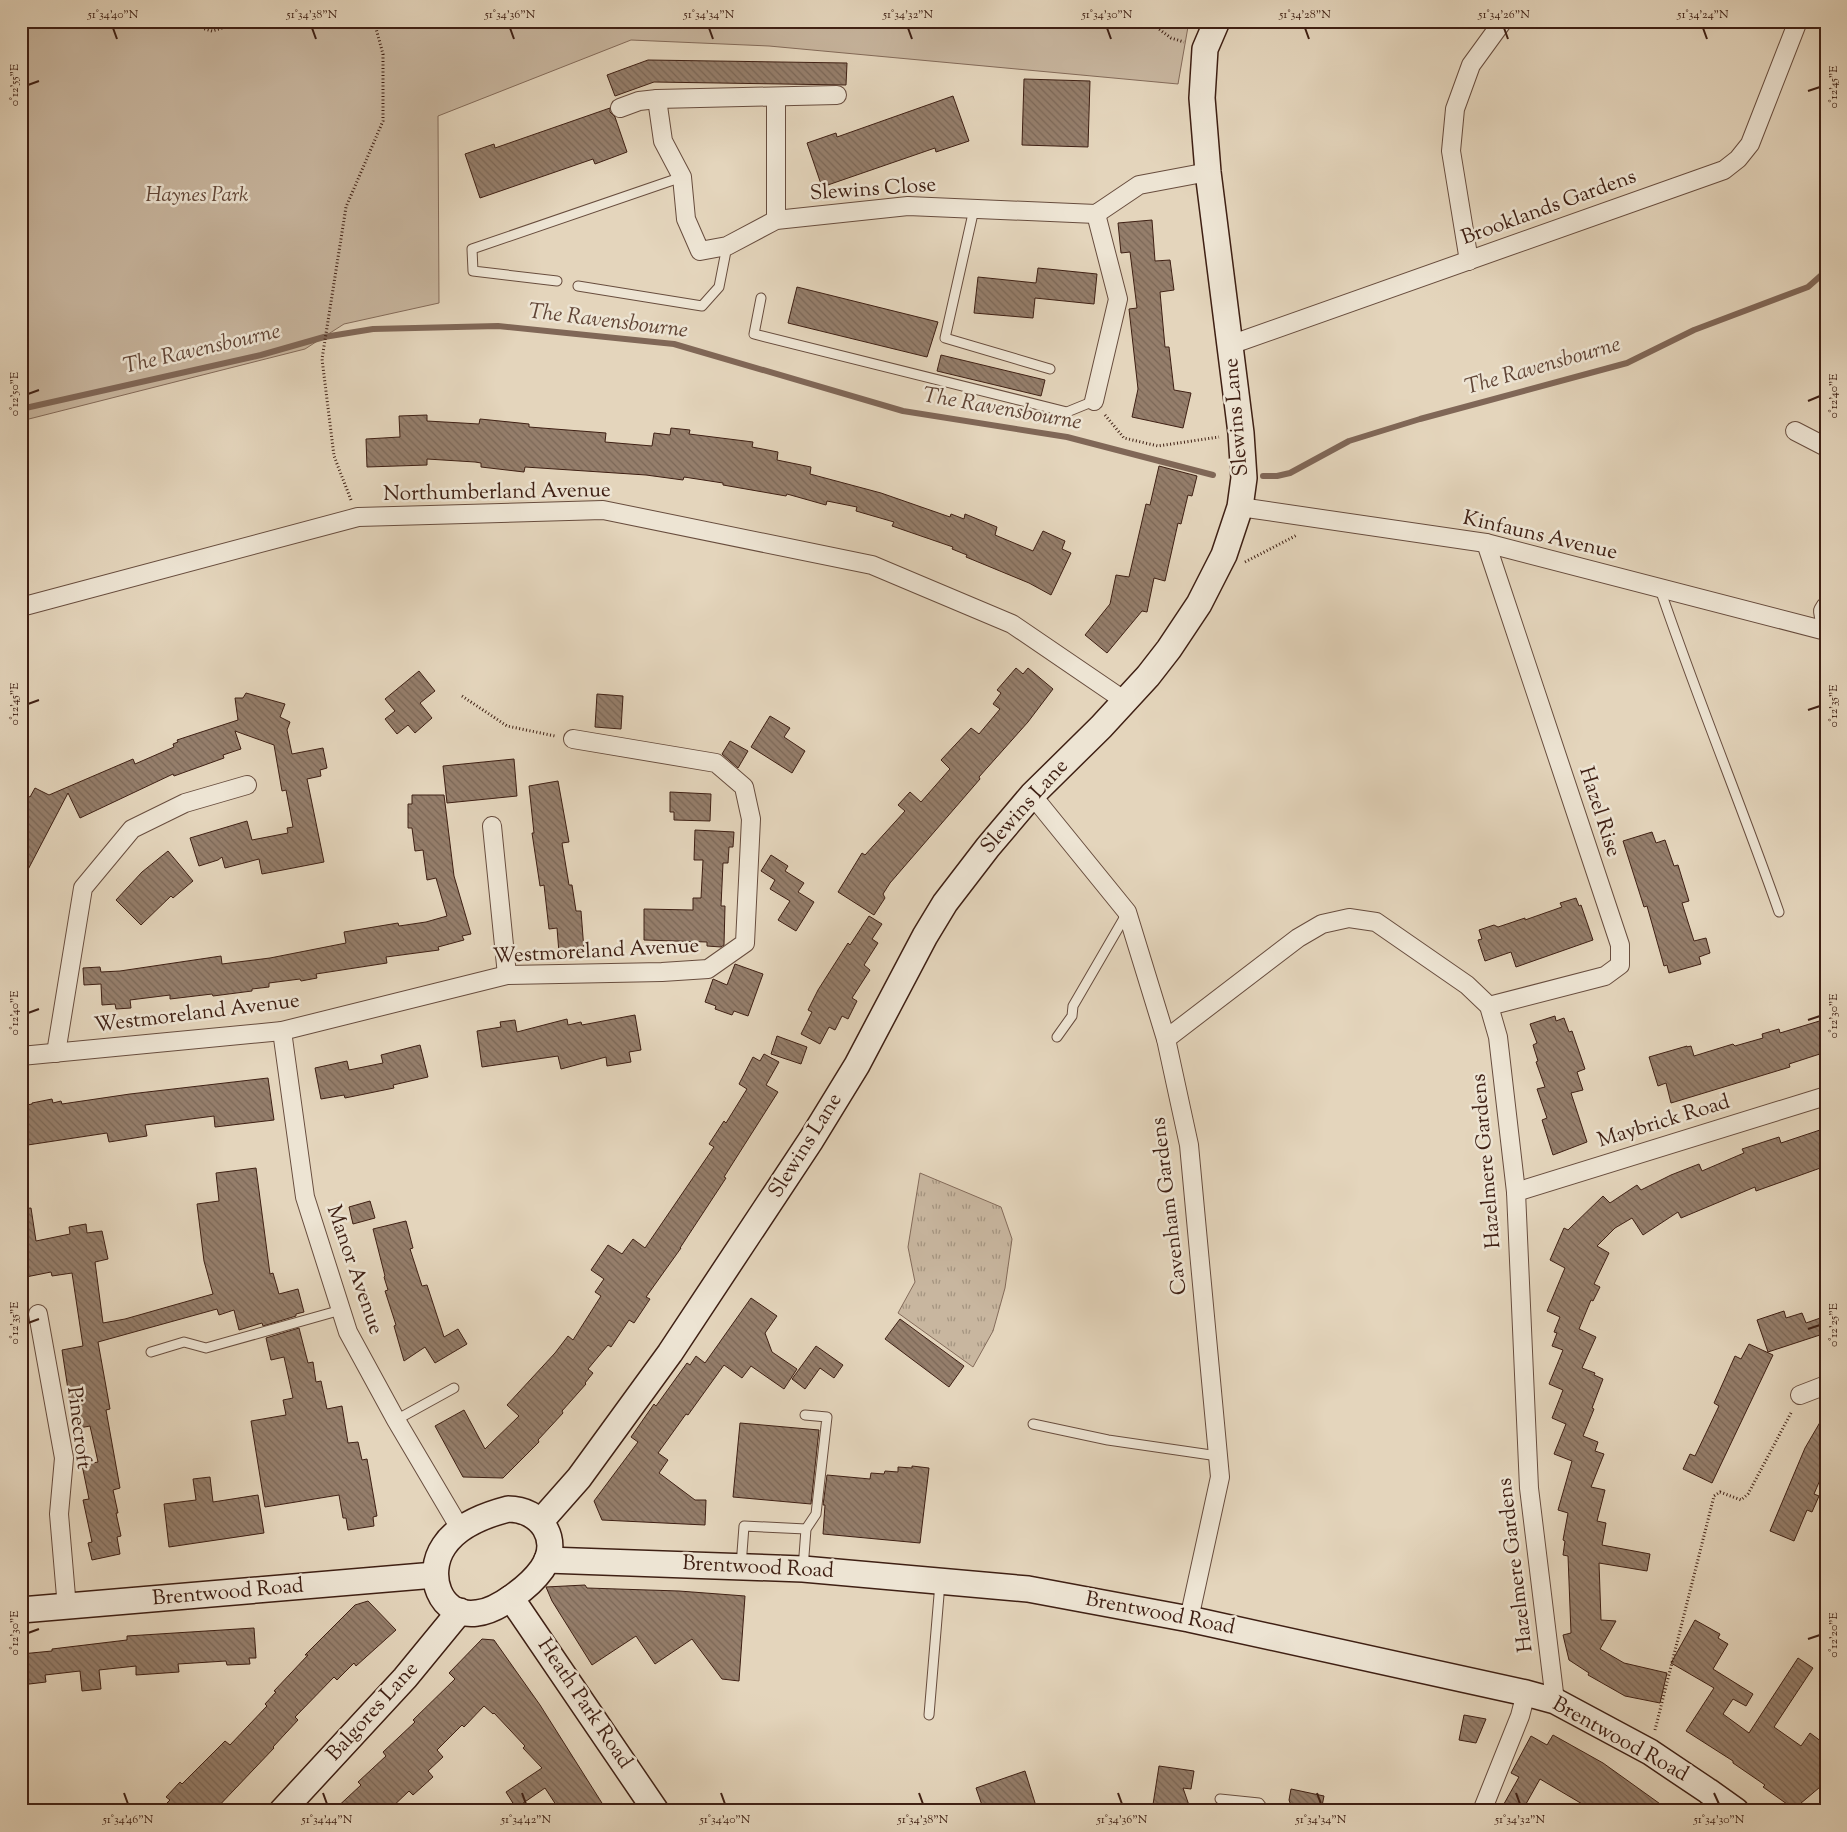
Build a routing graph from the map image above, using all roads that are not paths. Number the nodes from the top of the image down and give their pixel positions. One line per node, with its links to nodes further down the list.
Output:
1 (1217, 21): 8 (street, Slewins Lane)
2 (1503, 21): 14 (street)
3 (1798, 21): 14 (street, Brooklands Gardens)
4 (837, 95): 5 (street)
5 (776, 97): 6 (street); 12 (street)
6 (657, 99): 7 (street); 9 (street, Slewins Close)
7 (620, 108)
8 (1208, 172): 11 (street); 18 (street, Slewins Lane)
9 (682, 177): 13 (street, Slewins Close); 15 (lane)
10 (974, 209): 11 (street, Slewins Close); 12 (street, Slewins Close); 19 (lane)
11 (1096, 214): 20 (street)
12 (776, 220): 13 (street, Slewins Close)
13 (728, 246): 16 (lane)
14 (1469, 261): 18 (street, Brooklands Gardens)
15 (557, 281)
16 (578, 286)
17 (761, 298): 20 (lane)
18 (1230, 345): 23 (street, Slewins Lane)
19 (1050, 369)
20 (1094, 401)
21 (1795, 431): 22 (street)
22 (1826, 447)
23 (1240, 507): 24 (street, Kinfauns Avenue); 29 (street, Slewins Lane)
24 (1486, 543): 25 (street, Kinfauns Avenue); 37 (street, Hazel Rise)
25 (1660, 589): 28 (street, Kinfauns Avenue); 35 (lane)
26 (1826, 606): 28 (street)
27 (21, 607): 29 (street, Northumberland Avenue)
28 (1826, 630)
29 (1125, 701): 32 (street, Slewins Lane)
30 (573, 739): 36 (street, Westmoreland Avenue)
31 (247, 784): 41 (street)
32 (1032, 795): 34 (street, Cavenham Gardens); 55 (street, Slewins Lane)
33 (492, 826): 36 (street)
34 (1127, 912): 39 (lane); 40 (street, Cavenham Gardens)
35 (1779, 912)
36 (507, 975): 38 (street, Westmoreland Avenue)
37 (1489, 1006): 40 (street); 44 (street, Hazelmere Gardens)
38 (282, 1030): 41 (street, Westmoreland Avenue); 45 (street, Manor Avenue)
39 (1057, 1037)
40 (1166, 1039): 54 (street, Cavenham Gardens)
41 (56, 1053): 42 (street, Westmoreland Avenue)
42 (21, 1056)
43 (1826, 1096): 44 (street, Maybrick Road)
44 (1516, 1192): 69 (street, Hazelmere Gardens)
45 (341, 1310): 47 (lane); 52 (street, Manor Avenue)
46 (38, 1314): 64 (street, Pinecroft)
47 (151, 1352)
48 (1826, 1386): 50 (street)
49 (454, 1388): 52 (lane)
50 (1800, 1395)
51 (805, 1415): 56 (lane)
52 (396, 1420): 57 (street, Manor Avenue)
53 (1033, 1424): 54 (lane)
54 (1218, 1456): 67 (street, Cavenham Gardens)
55 (541, 1522): 57 (street); 58 (street)
56 (806, 1529): 59 (lane); 60 (lane)
57 (461, 1530): 61 (street)
58 (547, 1560): 59 (street, Brentwood Road); 63 (street)
59 (741, 1567): 60 (street, Brentwood Road)
60 (803, 1569): 62 (street, Brentwood Road)
61 (435, 1575): 64 (street, Brentwood Road); 66 (street)
62 (941, 1581): 67 (street, Brentwood Road); 70 (lane)
63 (511, 1598): 66 (street); 73 (street, Heath Park Road)
64 (67, 1608): 65 (street, Brentwood Road)
65 (21, 1610)
66 (460, 1611): 72 (street, Balgores Lane)
67 (1189, 1619): 68 (street, Brentwood Road)
68 (1526, 1692): 69 (street, Brentwood Road); 75 (street)
69 (1555, 1701): 76 (street, Brentwood Road)
70 (930, 1715)
71 (1220, 1799): 74 (lane)
72 (282, 1811)
73 (656, 1811)
74 (1265, 1811)
75 (1482, 1811)
76 (1736, 1811)

